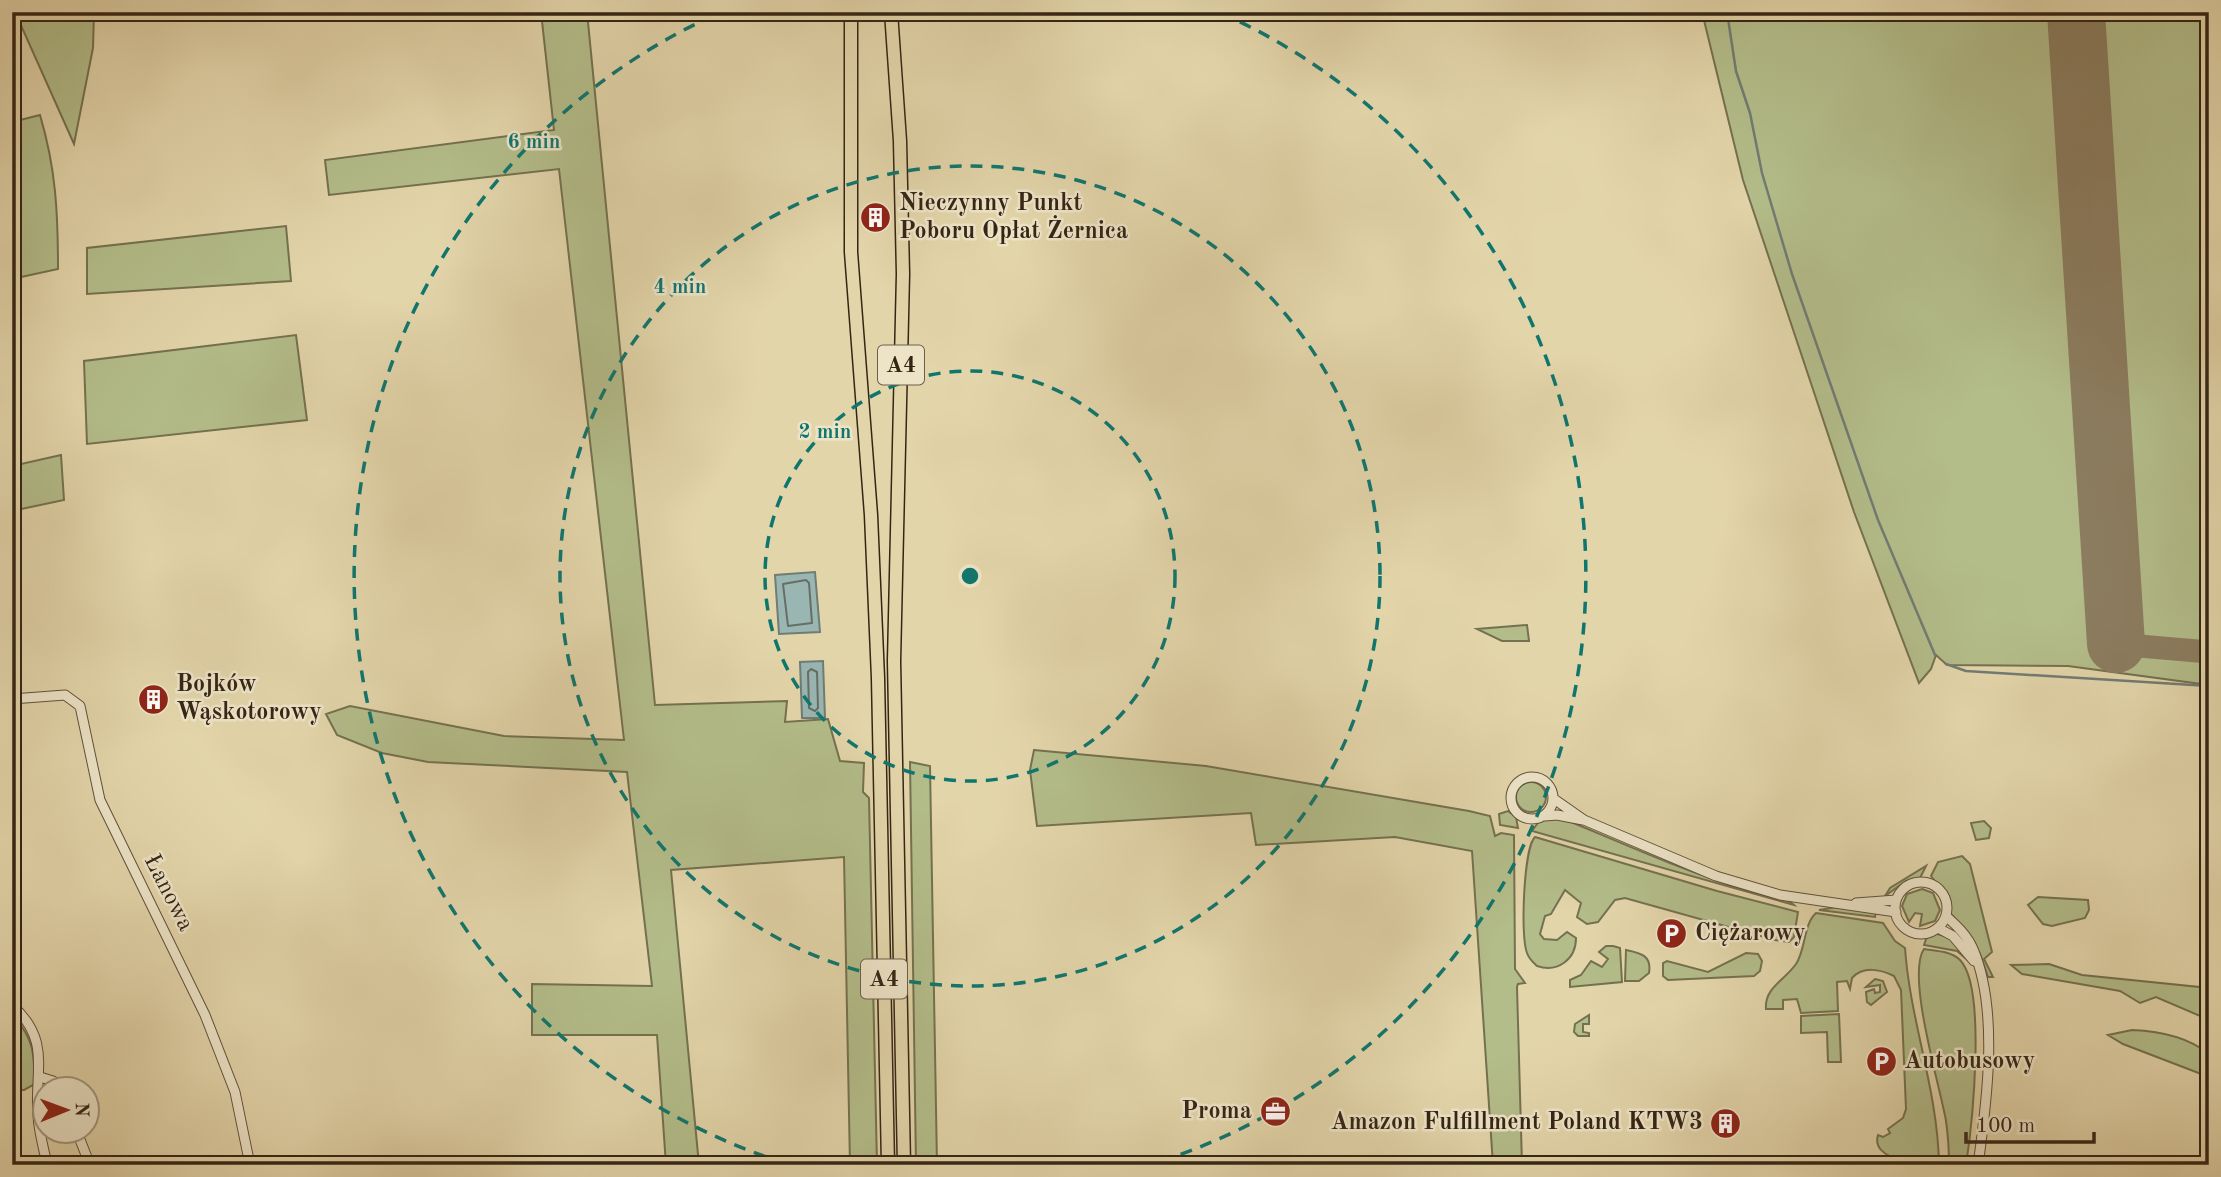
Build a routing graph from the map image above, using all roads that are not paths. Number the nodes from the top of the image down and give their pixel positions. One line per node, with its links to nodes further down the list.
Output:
1 (851, 12): 20 (highway, A4)
2 (891, 12): 21 (highway, A4)
3 (12, 699): 19 (street, Łanowa)
4 (1554, 799): 5 (street); 5 (street); 6 (street)
5 (1543, 817): 6 (street)
6 (1584, 820): 8 (street)
7 (1896, 900): 8 (street); 9 (street); 10 (street)
8 (1851, 904): 9 (street)
9 (1896, 912): 11 (street)
10 (1946, 916): 11 (street); 12 (street)
11 (1938, 928): 12 (street)
12 (1980, 968): 22 (street)
13 (12, 1004): 14 (street)
14 (40, 1076)
15 (43, 1146): 17 (street)
16 (83, 1146): 18 (street)
17 (47, 1165)
18 (90, 1165)
19 (250, 1165)
20 (888, 1165)
21 (904, 1165)
22 (1978, 1165)

